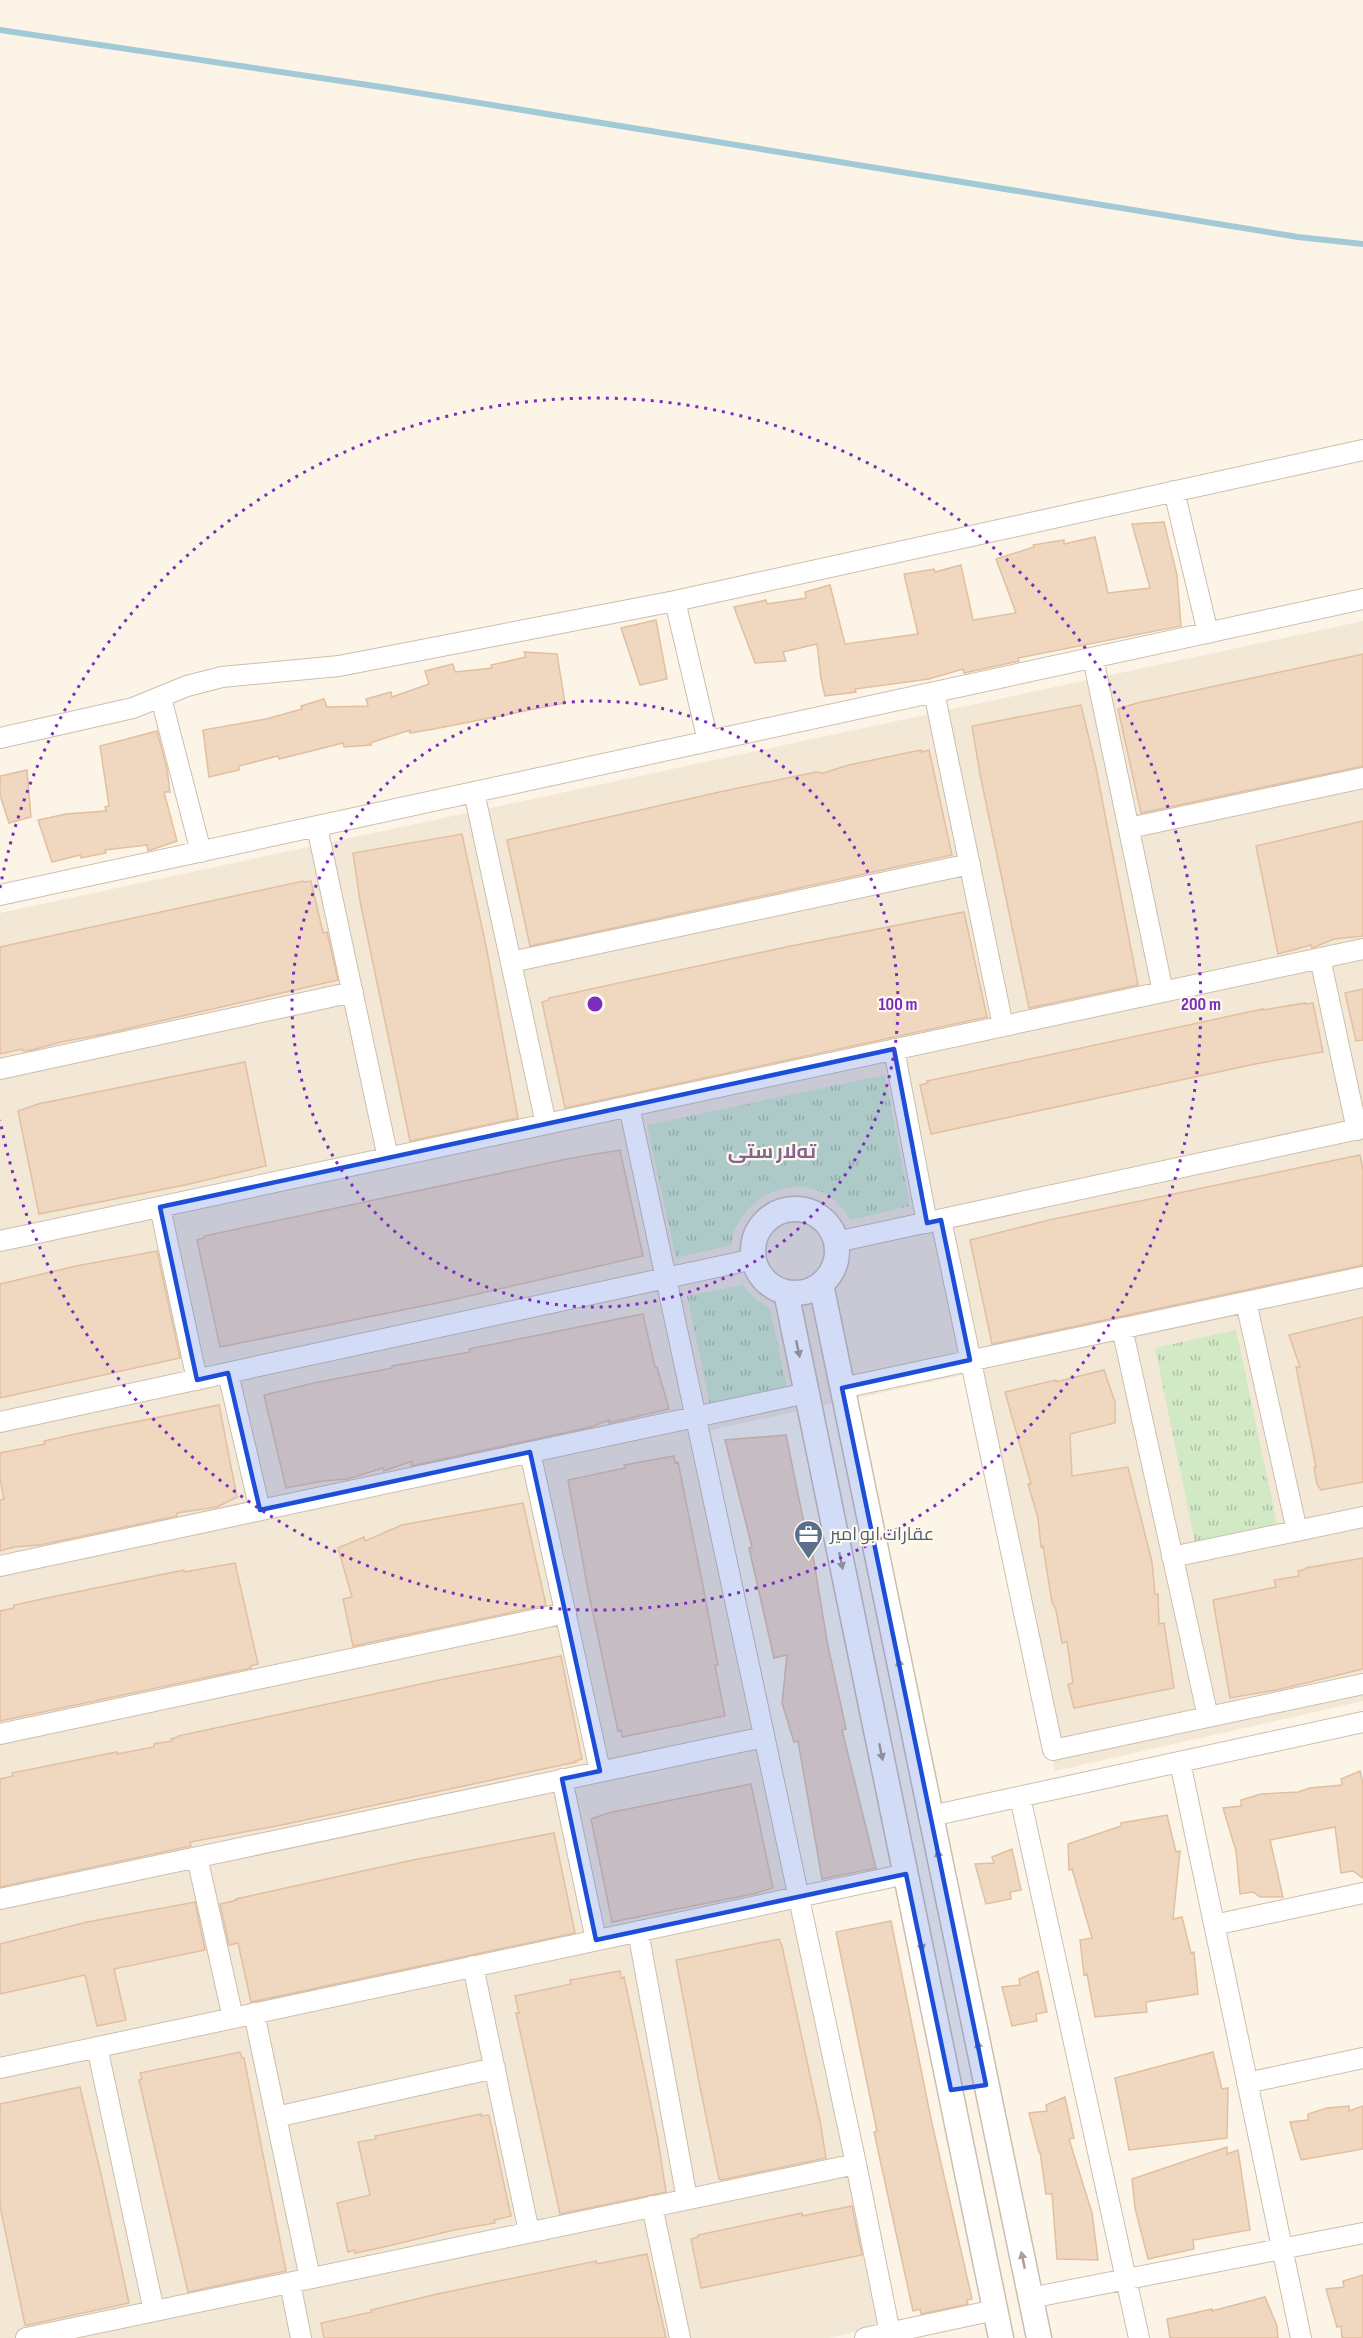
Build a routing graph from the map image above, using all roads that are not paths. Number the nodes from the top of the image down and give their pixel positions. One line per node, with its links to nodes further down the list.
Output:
1 (1363, 450): 2 (street)
2 (1174, 491): 4 (street); 5 (street)
3 (1363, 599): 5 (street)
4 (675, 601): 8 (street); 10 (street)
5 (1208, 633): 6 (street)
6 (1093, 658): 7 (street); 14 (street)
7 (934, 692): 10 (street); 16 (street)
8 (161, 698): 9 (street); 15 (street)
9 (0, 738)
10 (708, 741): 12 (street)
11 (1363, 778): 14 (street)
12 (474, 792): 13 (street); 20 (street)
13 (317, 826): 15 (street); 21 (street)
14 (1129, 828): 22 (street)
15 (201, 852): 17 (street)
16 (970, 864): 20 (street); 23 (street)
17 (0, 895)
18 (1363, 949): 19 (street)
19 (1320, 958): 22 (street); 28 (street)
20 (511, 962): 27 (street)
21 (353, 992): 25 (street); 29 (street)
22 (1163, 992): 23 (street)
23 (1003, 1026): 24 (street)
24 (894, 1049): 26 (street); 31 (street)
25 (0, 1069)
26 (629, 1106): 27 (street); 36 (street)
27 (546, 1124): 29 (street)
28 (1360, 1129): 31 (street)
29 (388, 1158): 30 (street)
30 (160, 1207): 32 (street); 43 (street)
31 (934, 1221): 33 (street); 41 (street)
32 (0, 1241)
33 (836, 1242): 34 (street); 37 (street)
34 (754, 1259): 36 (street); 38 (street)
35 (1363, 1277): 39 (street)
36 (665, 1278): 42 (street); 46 (street)
37 (821, 1284): 38 (street); 44 (street)
38 (786, 1292): 45 (street, one-way to 45)
39 (1246, 1302): 40 (street); 51 (street)
40 (1122, 1328): 41 (street); 52 (street)
41 (970, 1360): 44 (street); 56 (street)
42 (228, 1373): 43 (street); 49 (street)
43 (196, 1380): 47 (street)
44 (842, 1388): 64 (street, one-way to 44)
45 (807, 1393): 46 (street); 66 (street, one-way to 66)
46 (695, 1417): 48 (street); 59 (street)
47 (0, 1422)
48 (530, 1452): 49 (street); 54 (street)
49 (260, 1510): 53 (street)
50 (1363, 1516): 51 (street)
51 (1297, 1531): 52 (street)
52 (1173, 1557): 56 (street)
53 (0, 1566)
54 (566, 1613): 58 (street); 61 (street)
55 (1363, 1683): 56 (street)
56 (1208, 1717)
57 (1363, 1722): 60 (street)
58 (0, 1734)
59 (764, 1737): 61 (street); 68 (street)
60 (1180, 1762): 63 (street); 70 (street)
61 (600, 1771): 62 (street)
62 (562, 1779): 65 (street); 72 (street)
63 (1020, 1797): 64 (street); 91 (street)
64 (931, 1816): 81 (street, one-way to 64)
65 (197, 1857): 69 (street); 75 (street)
66 (906, 1874): 68 (street); 82 (street, one-way to 82)
67 (1363, 1893): 70 (street)
68 (798, 1897): 71 (street); 84 (street)
69 (0, 1899)
70 (1214, 1925): 80 (street)
71 (638, 1931): 72 (street); 85 (street)
72 (596, 1940): 73 (street)
73 (473, 1966): 74 (street); 79 (street)
74 (254, 2013): 75 (street); 83 (street)
75 (233, 2018): 76 (street)
76 (97, 2047): 78 (street); 95 (street)
77 (1363, 2058): 80 (street)
78 (0, 2068)
79 (495, 2068): 83 (street); 87 (street)
80 (1247, 2083): 89 (street)
81 (986, 2085): 82 (street); 93 (street, one-way to 81)
82 (951, 2090): 94 (street)
83 (276, 2117): 90 (street)
84 (856, 2164): 85 (street); 96 (street)
85 (687, 2199): 86 (street)
86 (652, 2206): 87 (street); 99 (street)
87 (529, 2232): 90 (street)
88 (1363, 2233): 89 (street)
89 (1282, 2249): 91 (street); 104 (street)
90 (310, 2278): 92 (street)
91 (1126, 2280): 93 (street); 103 (street)
92 (290, 2283): 95 (street); 98 (street)
93 (1030, 2298): 102 (street)
94 (995, 2310): 96 (street); 101 (street)
95 (154, 2311): 97 (street)
96 (890, 2333): 100 (street)
97 (26, 2338)
98 (301, 2338)
99 (680, 2338)
100 (866, 2338)
101 (1001, 2338)
102 (1039, 2338)
103 (1139, 2338)
104 (1301, 2338)

